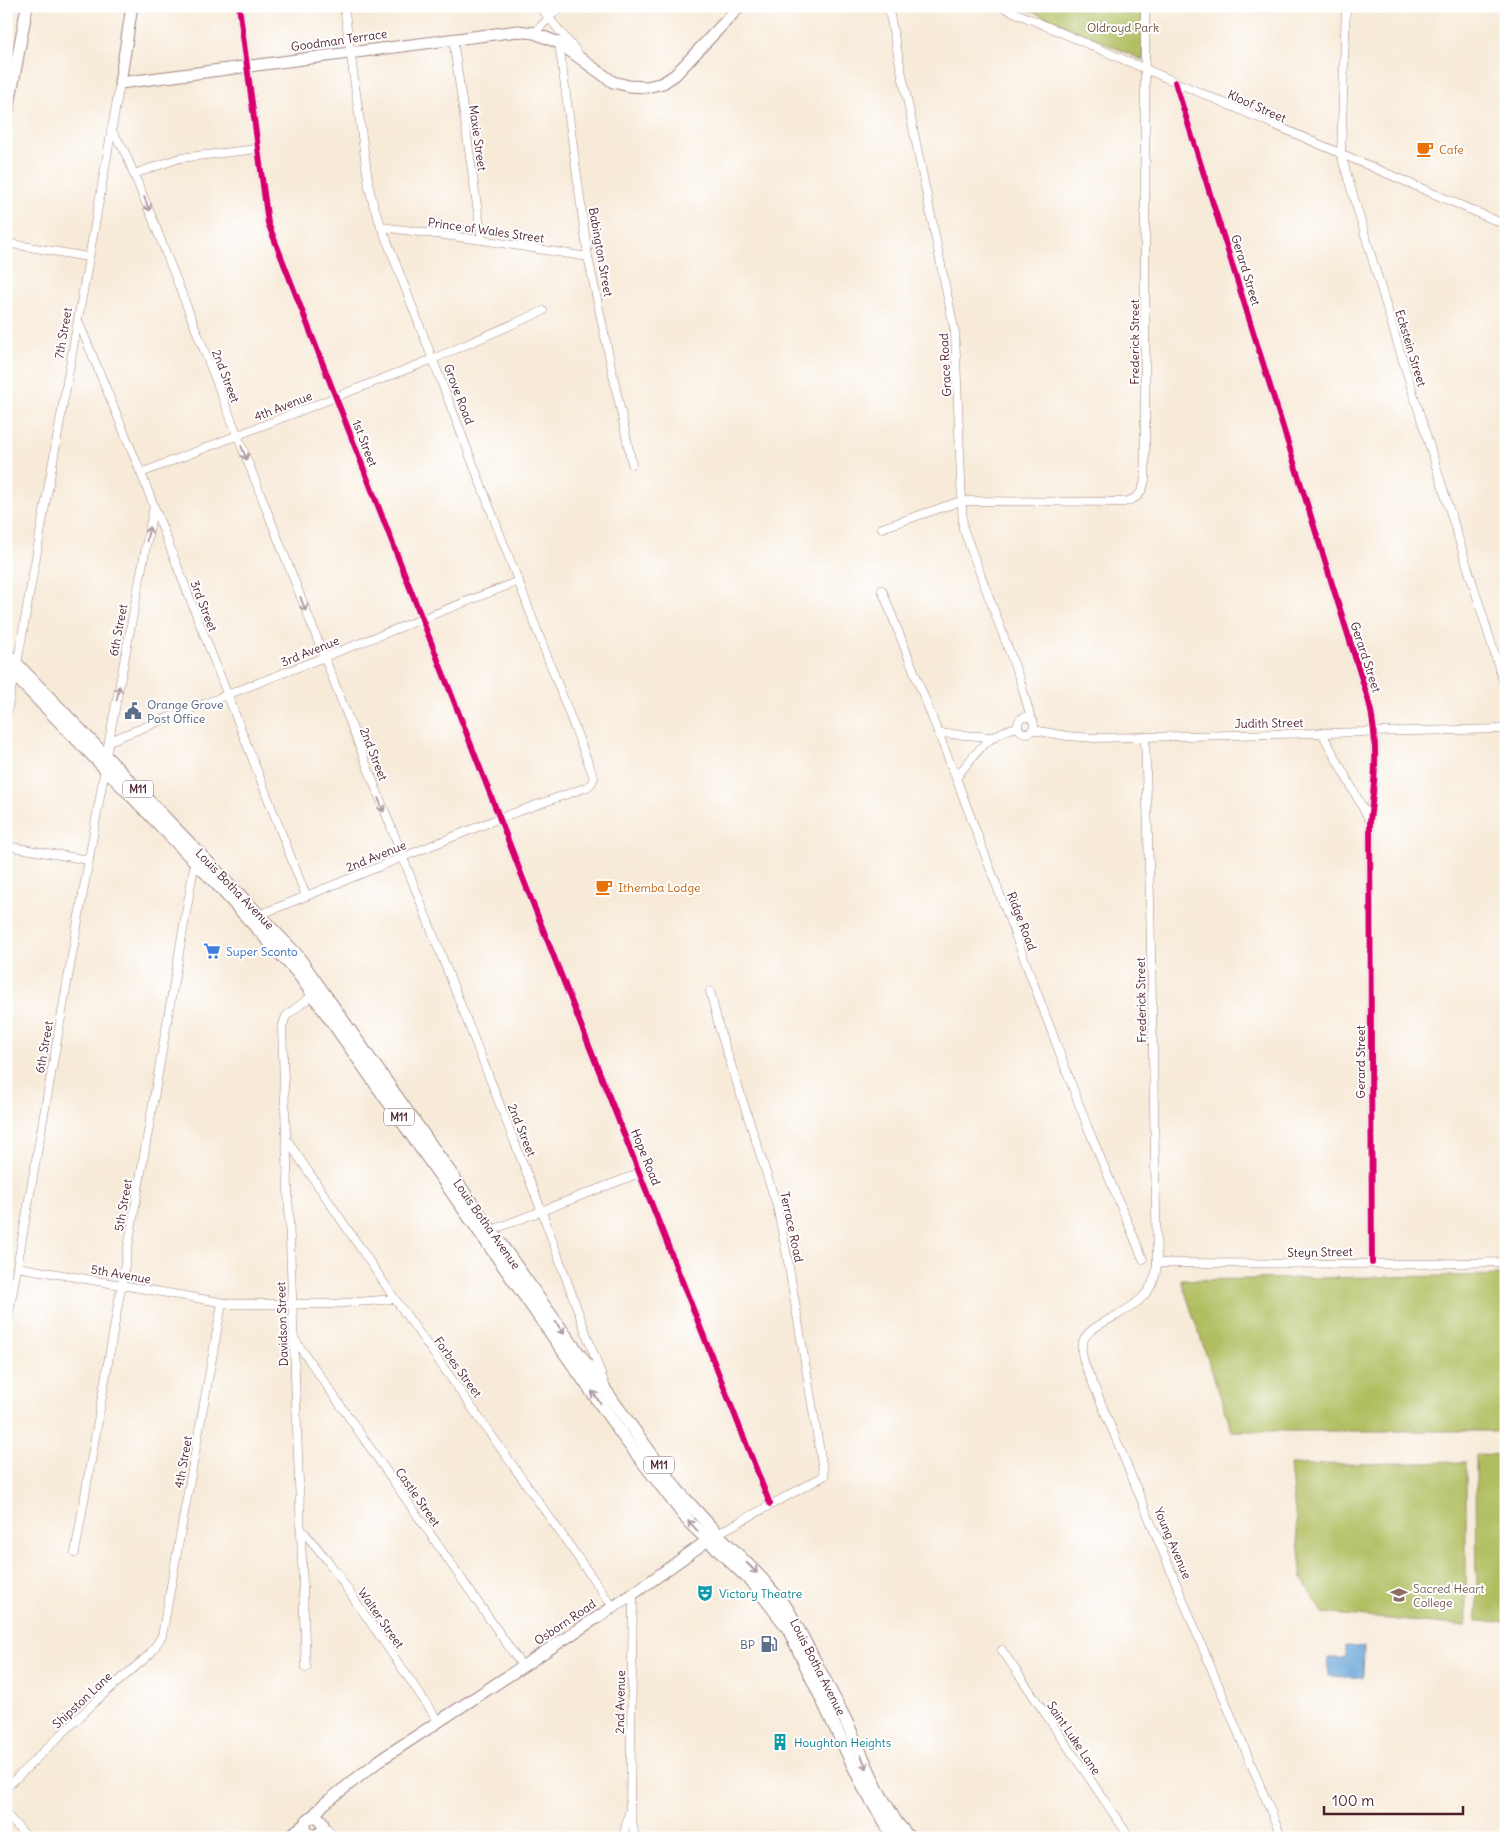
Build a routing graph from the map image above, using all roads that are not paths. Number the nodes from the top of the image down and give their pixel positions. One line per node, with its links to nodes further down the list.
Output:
1 (27, 6): 22 (main road)
2 (132, 6): 21 (main road, 7th Street)
3 (238, 6): 18 (street, 1st Street)
4 (344, 6): 16 (street, Grove Road)
5 (539, 6): 12 (street)
6 (561, 6): 12 (street)
7 (740, 6): 17 (main road, Goodman Terrace)
8 (888, 6): 40 (street, Grace Road)
9 (1000, 6): 19 (street, Kloof Street)
10 (1145, 6): 19 (street, Frederick Street)
11 (1346, 6): 25 (street, Eckstein Street)
12 (549, 18): 13 (street); 17 (street)
13 (534, 33): 14 (main road, Goodman Terrace); 15 (main road, Goodman Terrace)
14 (453, 38): 16 (main road, Goodman Terrace); 29 (street, Maxie Street)
15 (559, 43): 17 (main road, Goodman Terrace); 32 (street, Babington Street)
16 (351, 53): 18 (main road, Goodman Terrace); 28 (street, Grove Road)
17 (586, 63)
18 (247, 66): 21 (main road, Goodman Terrace); 24 (street, 1st Street)
19 (1144, 67): 20 (street, Kloof Street); 40 (street, Frederick Street)
20 (1175, 82): 25 (street, Kloof Street); 57 (street, Gerard Street)
21 (120, 83): 23 (street, 7th Street)
22 (6, 121)
23 (111, 128): 26 (street, 2nd Street); 31 (street, 7th Street)
24 (258, 149): 26 (street); 36 (street, 1st Street)
25 (1342, 155): 27 (street, Kloof Street); 49 (street, Eckstein Street)
26 (134, 174): 37 (street, 2nd Street, one-way to 37)
27 (1506, 225)
28 (381, 227): 29 (street, Prince of Wales Street); 35 (street, Grove Road)
29 (482, 240): 32 (street, Prince of Wales Street)
30 (6, 242): 31 (street)
31 (88, 257): 34 (street, 7th Street)
32 (588, 257): 38 (street, Babington Street)
33 (542, 311): 35 (street)
34 (79, 324): 39 (street, 3rd Street); 48 (street, 7th Street)
35 (433, 358): 36 (street, 4th Avenue); 43 (street, Grove Road)
36 (336, 398): 37 (street, 4th Avenue); 45 (street, 1st Street)
37 (237, 436): 39 (street, 4th Avenue); 47 (street, 2nd Street, one-way to 47)
38 (632, 464)
39 (141, 473): 41 (street, 3rd Street)
40 (961, 501): 42 (street); 53 (street, Grace Road)
41 (153, 508): 51 (street, 3rd Street); 62 (street, 6th Street, one-way to 41)
42 (882, 528)
43 (519, 581): 45 (street, 3rd Avenue); 64 (street, Grove Road)
44 (882, 590): 58 (street, Ridge Road)
45 (422, 618): 47 (street, 3rd Avenue); 66 (street, 1st Street)
46 (6, 653): 48 (main road, Louis Botha Avenue / M11)
47 (324, 658): 51 (street, 3rd Avenue); 69 (street, 2nd Street, one-way to 69)
48 (12, 668): 52 (street, 7th Street); 63 (main road, Louis Botha Avenue / M11)
49 (1504, 679): 50 (street, Eckstein Street)
50 (1506, 690)
51 (227, 696): 62 (street, 3rd Avenue); 72 (street, 3rd Street)
52 (6, 718)
53 (1031, 718): 54 (street); 56 (street)
54 (1018, 727): 56 (street); 60 (street)
55 (1506, 729): 57 (street, Judith Street)
56 (1033, 730): 61 (street, Judith Street)
57 (1376, 731): 59 (street, Judith Street); 67 (street, Gerard Street)
58 (938, 733): 60 (street); 65 (street, Ridge Road)
59 (1322, 733): 61 (street, Judith Street); 67 (street, Gerard Street)
60 (992, 737): 65 (street)
61 (1144, 737): 82 (street, Frederick Street)
62 (108, 741): 63 (street, 6th Street)
63 (106, 762): 70 (street, 6th Street); 71 (main road, Louis Botha Avenue / M11); 73 (main road, Louis Botha Avenue / M11)
64 (594, 778): 66 (street, 2nd Avenue)
65 (956, 778): 80 (street, Ridge Road)
66 (500, 818): 69 (street, 2nd Avenue); 77 (street, Hope Road)
67 (1370, 821): 83 (street, Gerard Street)
68 (6, 846): 70 (street)
69 (402, 857): 72 (street, 2nd Avenue); 78 (street, 2nd Street)
70 (89, 860): 84 (street, 6th Street)
71 (195, 861): 75 (main road, Louis Botha Avenue / M11); 85 (street, 5th Street)
72 (306, 896): 73 (street, 2nd Avenue)
73 (260, 915): 79 (main road, Louis Botha Avenue / M11)
74 (710, 991): 92 (street, Terrace Road)
75 (314, 994): 76 (street, Davidson Street); 95 (main road, Louis Botha Avenue / M11, one-way to 75)
76 (287, 1140): 86 (street, Forbes Street); 88 (street, Davidson Street)
77 (640, 1173): 78 (street); 93 (street, Hope Road)
78 (542, 1212): 79 (street); 91 (street, 2nd Street)
79 (492, 1230): 91 (main road, Louis Botha Avenue / M11, one-way to 91)
80 (1142, 1260)
81 (1506, 1262): 83 (street, Steyn Street)
82 (1157, 1263): 83 (street, Steyn Street); 117 (street, Young Avenue)
83 (1372, 1263)
84 (18, 1267): 85 (street, 5th Avenue); 89 (street, 6th Street)
85 (121, 1286): 87 (street, 5th Avenue); 96 (street, 5th Street)
86 (395, 1298): 88 (street, 5th Avenue); 98 (street, Forbes Street)
87 (222, 1303): 88 (street, 5th Avenue); 99 (street, 4th Street)
88 (293, 1305): 90 (street, Davidson Street)
89 (6, 1330)
90 (295, 1340): 94 (street, Davidson Street); 101 (street, Castle Street)
91 (607, 1390): 95 (main road, Louis Botha Avenue / M11)
92 (824, 1476): 93 (street, Osborn Road)
93 (770, 1504): 95 (street, Osborn Road)
94 (302, 1530): 102 (street, Davidson Street); 103 (street, Walter Street)
95 (711, 1537): 97 (main road, Osborn Road); 114 (main road, Louis Botha Avenue / M11); 115 (main road, Louis Botha Avenue / M11, one-way to 115)
96 (75, 1553)
97 (633, 1594): 98 (main road, Osborn Road); 105 (street, 2nd Avenue)
98 (612, 1607): 101 (main road, Osborn Road)
99 (166, 1624): 104 (street, Shipston Lane)
100 (1002, 1650): 116 (street, Saint Luke Lane)
101 (523, 1667): 103 (main road, Osborn Road)
102 (306, 1668)
103 (439, 1722): 107 (main road, Osborn Road)
104 (6, 1788)
105 (630, 1810): 112 (street, 2nd Avenue); 113 (street, 2nd Avenue)
106 (6, 1814): 109 (street)
107 (315, 1821): 108 (main road); 110 (main road, Osborn Road); 111 (street)
108 (314, 1836)
109 (28, 1838)
110 (287, 1838)
111 (337, 1838)
112 (623, 1838)
113 (635, 1838)
114 (894, 1838)
115 (909, 1838)
116 (1130, 1838)
117 (1282, 1838)

